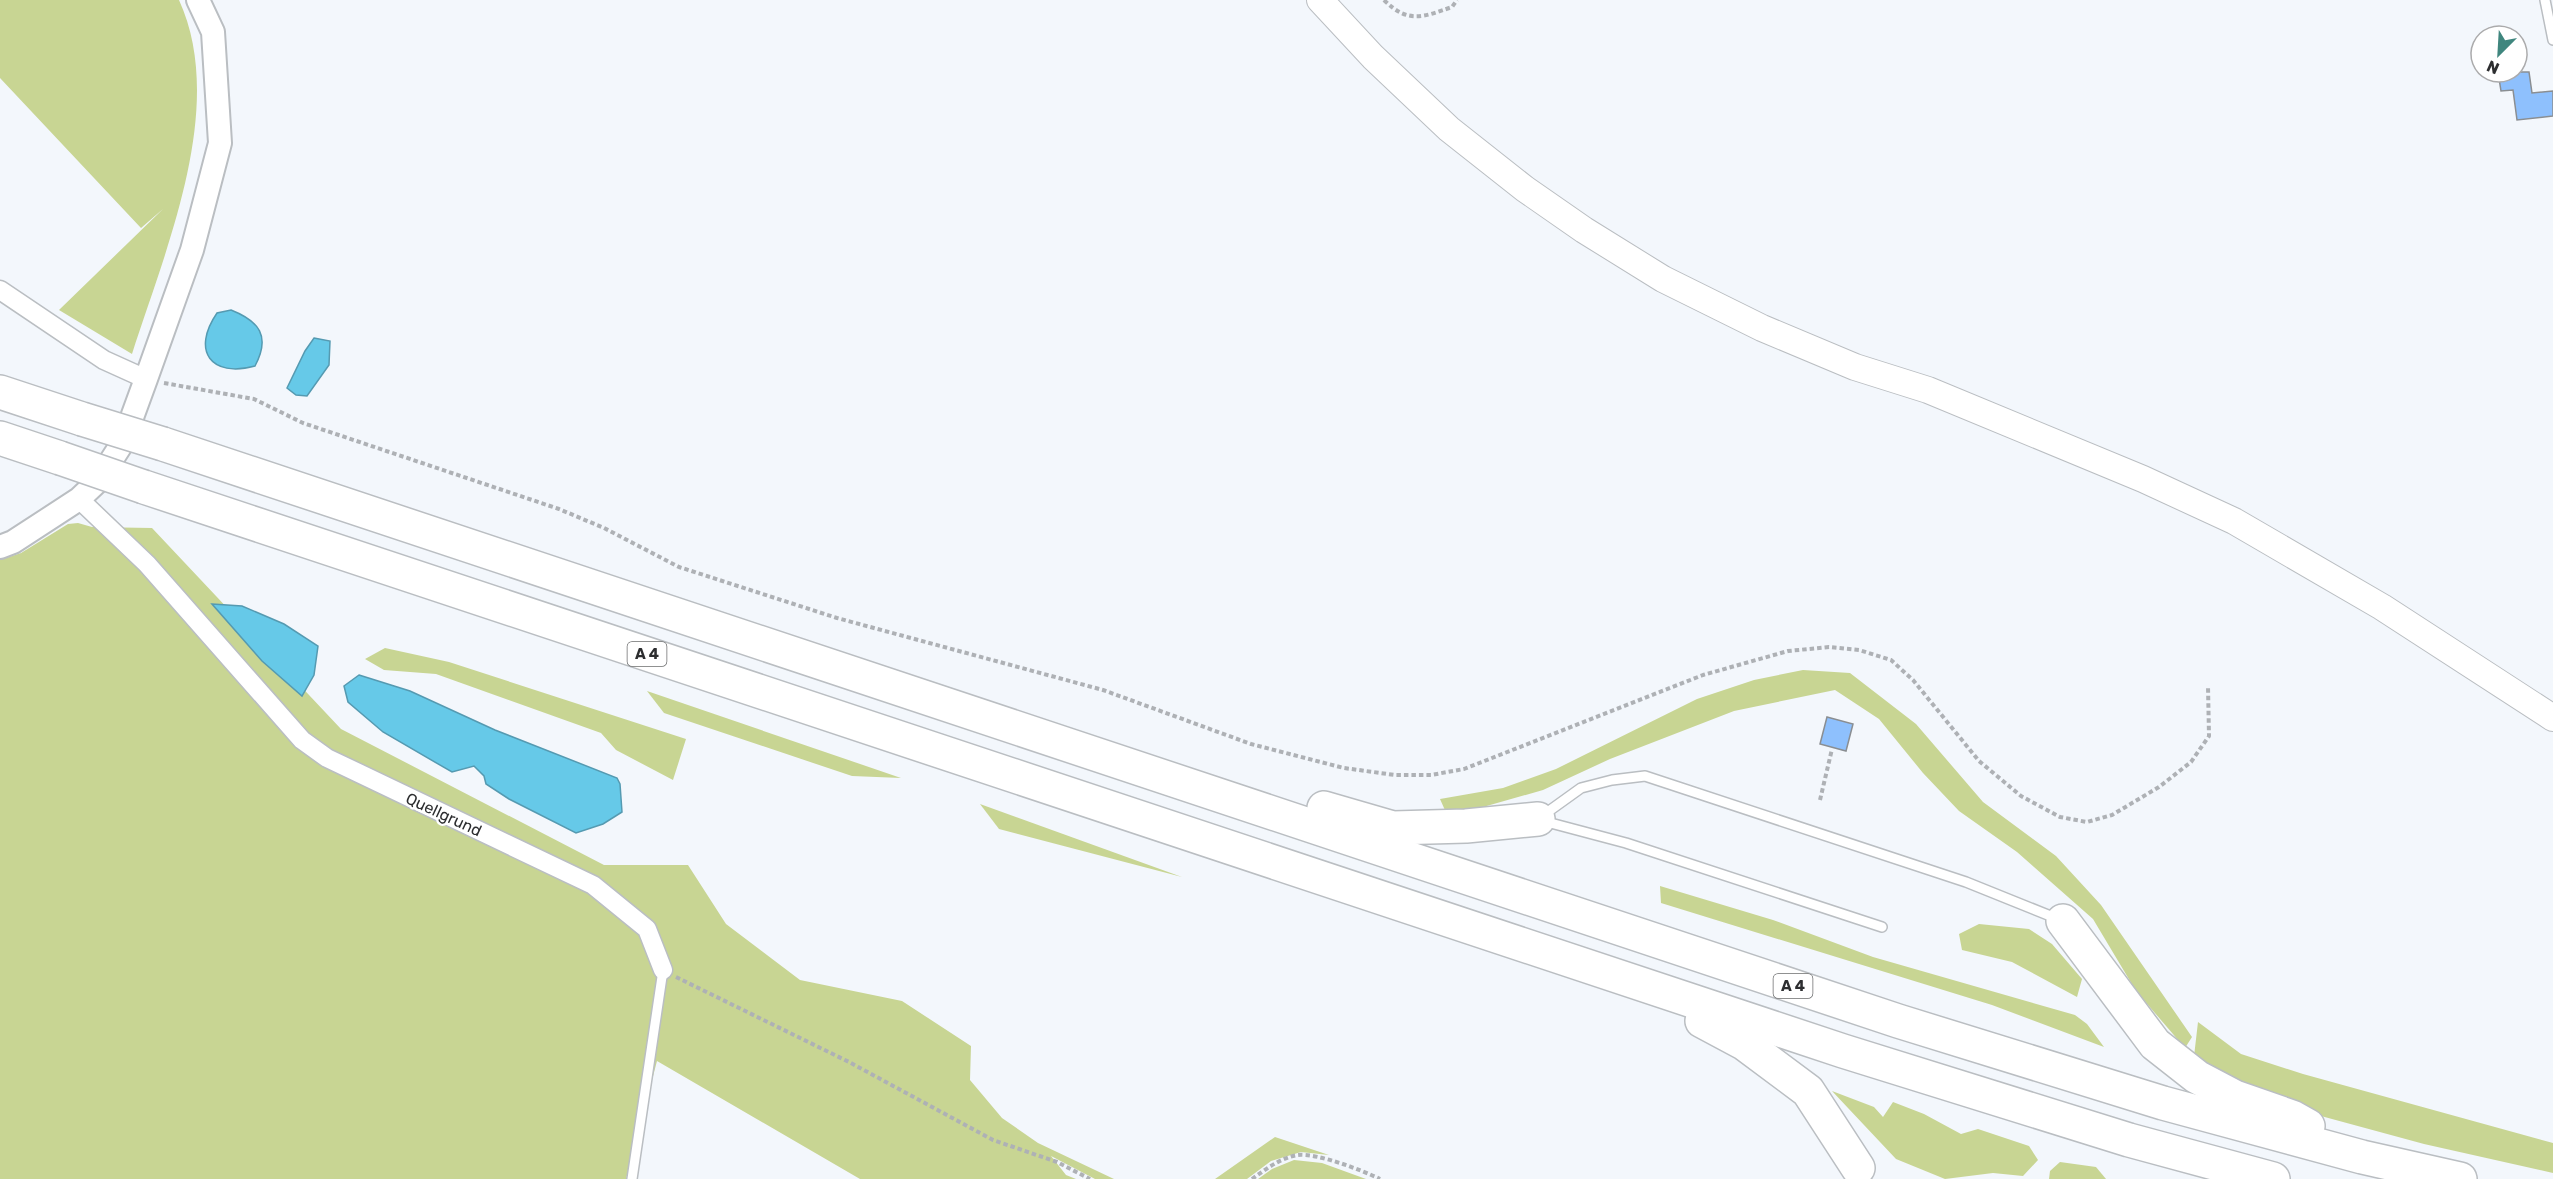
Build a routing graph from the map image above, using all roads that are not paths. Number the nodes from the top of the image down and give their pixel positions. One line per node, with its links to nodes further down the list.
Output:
1 (198, 0): 6 (street)
2 (1320, 0): 11 (main road)
3 (2545, 0): 4 (lane)
4 (2553, 40)
5 (0, 290): 6 (street)
6 (146, 379): 9 (street)
7 (0, 392): 12 (highway, A 4, bridge)
8 (0, 438): 17 (highway, A 4, bridge)
9 (79, 499): 10 (street); 16 (street, Quellgrund)
10 (0, 547)
11 (2553, 717)
12 (1230, 798): 13 (highway); 18 (highway, A 4)
13 (1538, 819): 14 (lane); 15 (lane)
14 (2063, 921): 18 (highway)
15 (1882, 927)
16 (663, 970): 20 (lane, Quellgrund)
17 (1615, 976): 19 (highway); 21 (highway, A 4)
18 (2362, 1157): 22 (highway, A 4)
19 (1862, 1173)
20 (632, 1179)
21 (2273, 1179)
22 (2460, 1179)

